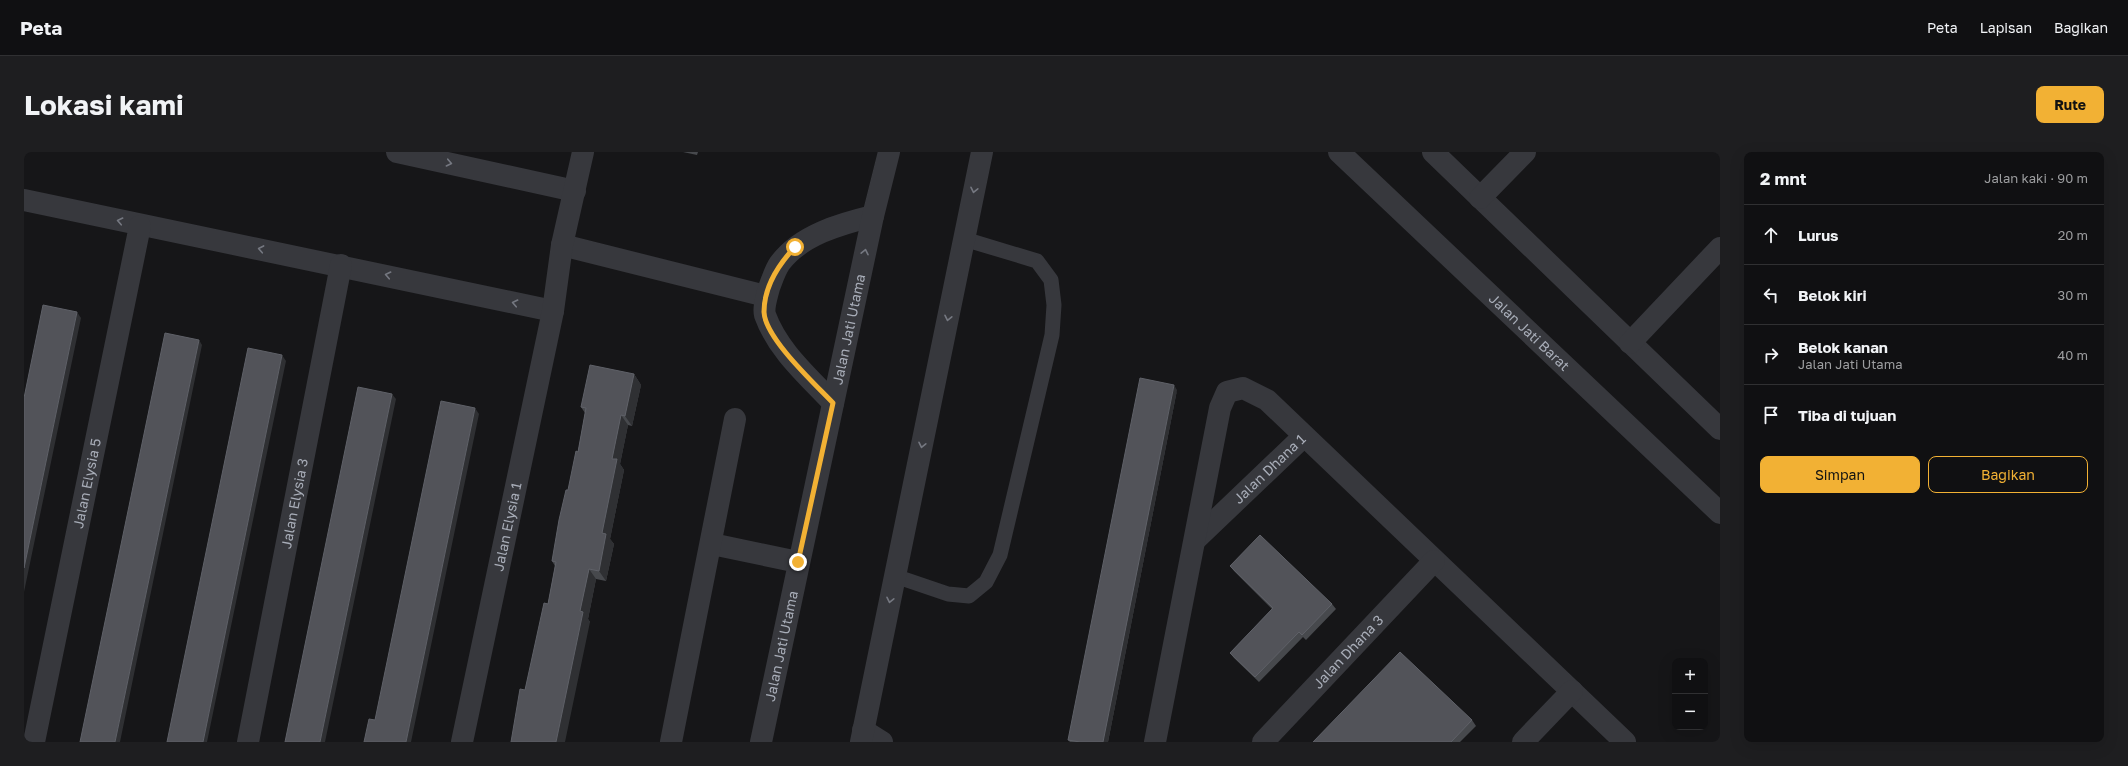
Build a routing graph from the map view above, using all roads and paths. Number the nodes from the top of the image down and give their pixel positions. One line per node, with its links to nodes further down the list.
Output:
1 (397, 152): 8 (street, one-way to 8)
2 (583, 152): 8 (street, Jalan Elysia 1)
3 (889, 152): 11 (street, Jalan Jati Utama)
4 (982, 152): 13 (street, one-way to 13)
5 (1339, 152): 24 (street, Jalan Jati Barat)
6 (1433, 152): 9 (street)
7 (1525, 152): 9 (street)
8 (575, 191): 14 (street, Jalan Elysia 1)
9 (1480, 198): 19 (street)
10 (24, 200): 12 (street, one-way to 10)
11 (873, 216): 17 (street); 20 (street, Jalan Jati Utama, one-way to 11)
12 (140, 226): 16 (street, one-way to 12); 32 (street, Jalan Elysia 5)
13 (964, 239): 29 (street, one-way to 29); 29 (lane)
14 (562, 245): 17 (street); 18 (street, Jalan Elysia 1)
15 (1720, 248): 19 (street)
16 (341, 265): 18 (street, one-way to 16); 33 (street, Jalan Elysia 3)
17 (766, 296): 20 (street)
18 (553, 311): 34 (street, Jalan Elysia 1)
19 (1630, 343): 22 (street)
20 (833, 403): 28 (street, Jalan Jati Utama)
21 (735, 419): 26 (street)
22 (1720, 429)
23 (1304, 436): 25 (street, Jalan Dhana 1); 25 (street, Jalan Dhana 1); 27 (street)
24 (1720, 513)
25 (1194, 540): 38 (street, Jalan Dhana 1)
26 (712, 544): 28 (street); 35 (street)
27 (1434, 561): 30 (street); 39 (street, Jalan Dhana 3)
28 (798, 562): 36 (street, Jalan Jati Utama)
29 (895, 576): 31 (street, one-way to 31)
30 (1572, 691): 40 (street); 41 (street)
31 (862, 736): 37 (street)
32 (34, 742)
33 (248, 742)
34 (462, 742)
35 (671, 742)
36 (760, 742)
37 (882, 742)
38 (1155, 742)
39 (1263, 742)
40 (1523, 742)
41 (1625, 742)

